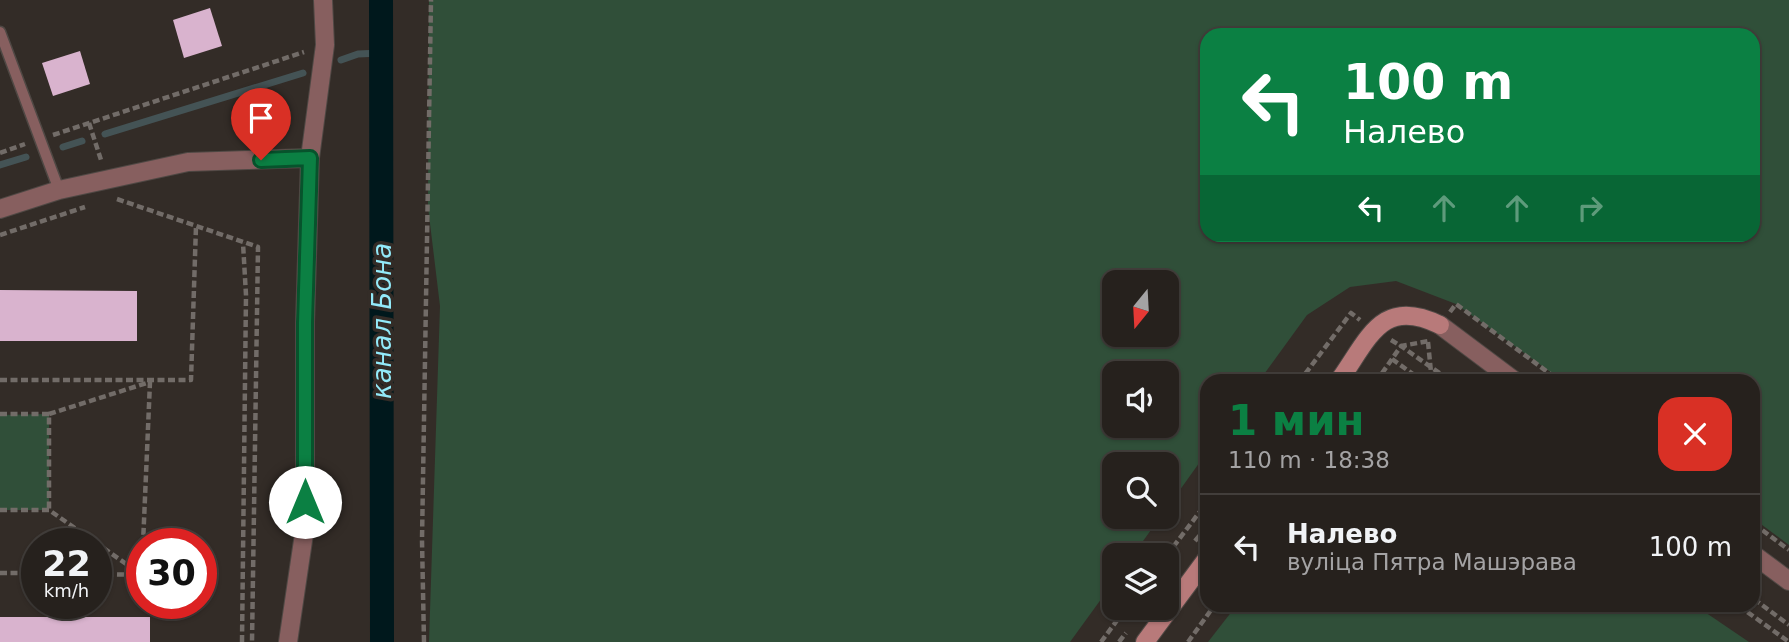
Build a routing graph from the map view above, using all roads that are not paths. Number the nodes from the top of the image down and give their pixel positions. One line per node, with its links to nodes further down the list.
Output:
1 (323, 0): 3 (street)
2 (0, 32): 4 (lane)
3 (310, 158): 4 (street); 11 (street)
4 (59, 190): 5 (street)
5 (0, 209)
6 (1344, 374): 7 (street)
7 (1505, 374)
8 (1760, 559): 10 (street)
9 (1200, 568): 12 (street)
10 (1789, 581)
11 (288, 642)
12 (1145, 642)

